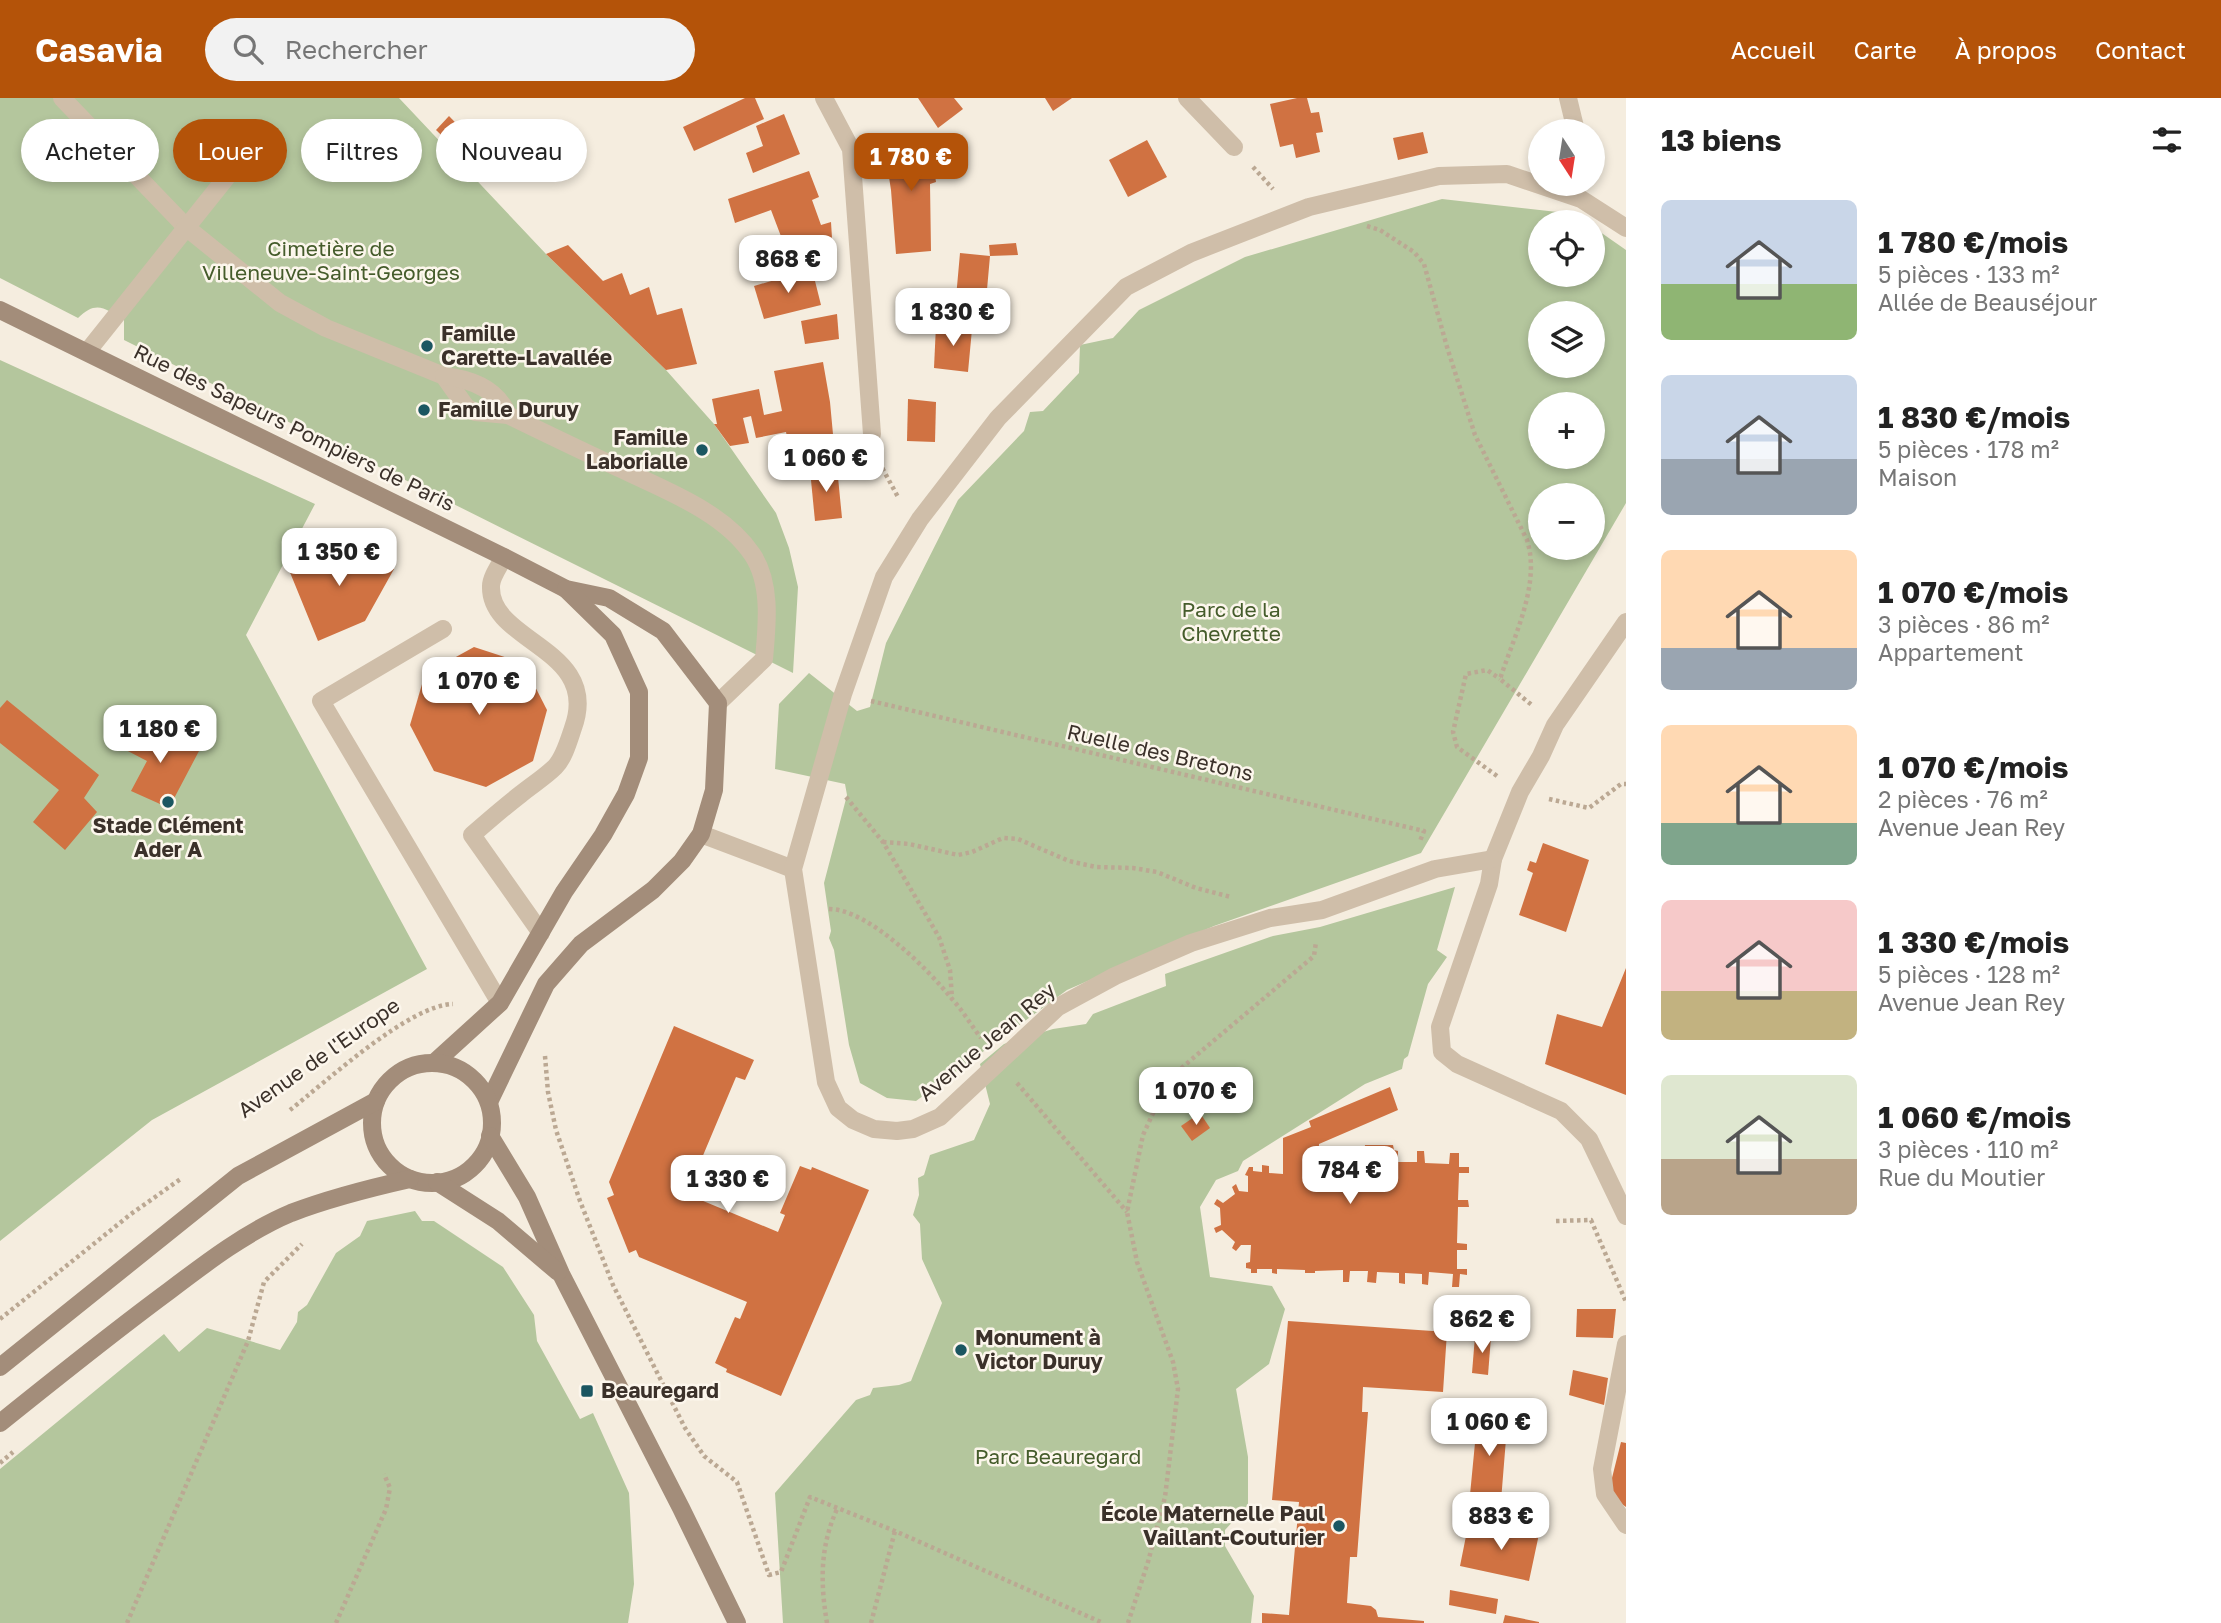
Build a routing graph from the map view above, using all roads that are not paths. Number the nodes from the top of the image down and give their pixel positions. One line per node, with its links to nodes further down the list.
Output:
1 (62, 98): 10 (street)
2 (824, 98): 16 (street)
3 (1187, 98): 6 (street)
4 (1568, 98): 5 (street)
5 (1573, 119)
6 (1240, 153)
7 (1528, 179): 24 (street)
8 (224, 182): 10 (street)
9 (1587, 196): 11 (street)
10 (187, 228): 13 (street); 14 (street)
11 (1626, 228)
12 (0, 310): 13 (main road, Rue des Sapeurs Pompiers de Paris)
13 (87, 352): 17 (main road, Rue des Sapeurs Pompiers de Paris)
14 (444, 376): 15 (street); 15 (street)
15 (508, 415): 21 (street)
16 (872, 434)
17 (504, 556): 18 (main road, Rue des Sapeurs Pompiers de Paris); 25 (street)
18 (566, 589): 21 (main road, Rue des Sapeurs Pompiers de Paris); 25 (main road, Rue des Sapeurs Pompiers de Paris)
19 (1626, 622): 23 (street)
20 (443, 629): 26 (street)
21 (718, 703): 22 (main road)
22 (701, 834): 24 (street); 29 (main road)
23 (1493, 859): 24 (street, Avenue Jean Rey); 33 (street)
24 (793, 869)
25 (541, 933): 26 (main road, Rue des Sapeurs Pompiers de Paris)
26 (500, 1003): 27 (main road, Rue des Sapeurs Pompiers de Paris)
27 (433, 1063): 28 (main road); 29 (main road)
28 (376, 1101): 31 (main road); 36 (main road)
29 (489, 1102): 30 (main road)
30 (490, 1136): 32 (main road); 34 (main road)
31 (410, 1179): 32 (main road); 37 (main road)
32 (437, 1182): 34 (main road)
33 (1626, 1216)
34 (561, 1274): 39 (main road)
35 (1626, 1344): 38 (street)
36 (0, 1367)
37 (0, 1423)
38 (1626, 1525)
39 (737, 1623)

